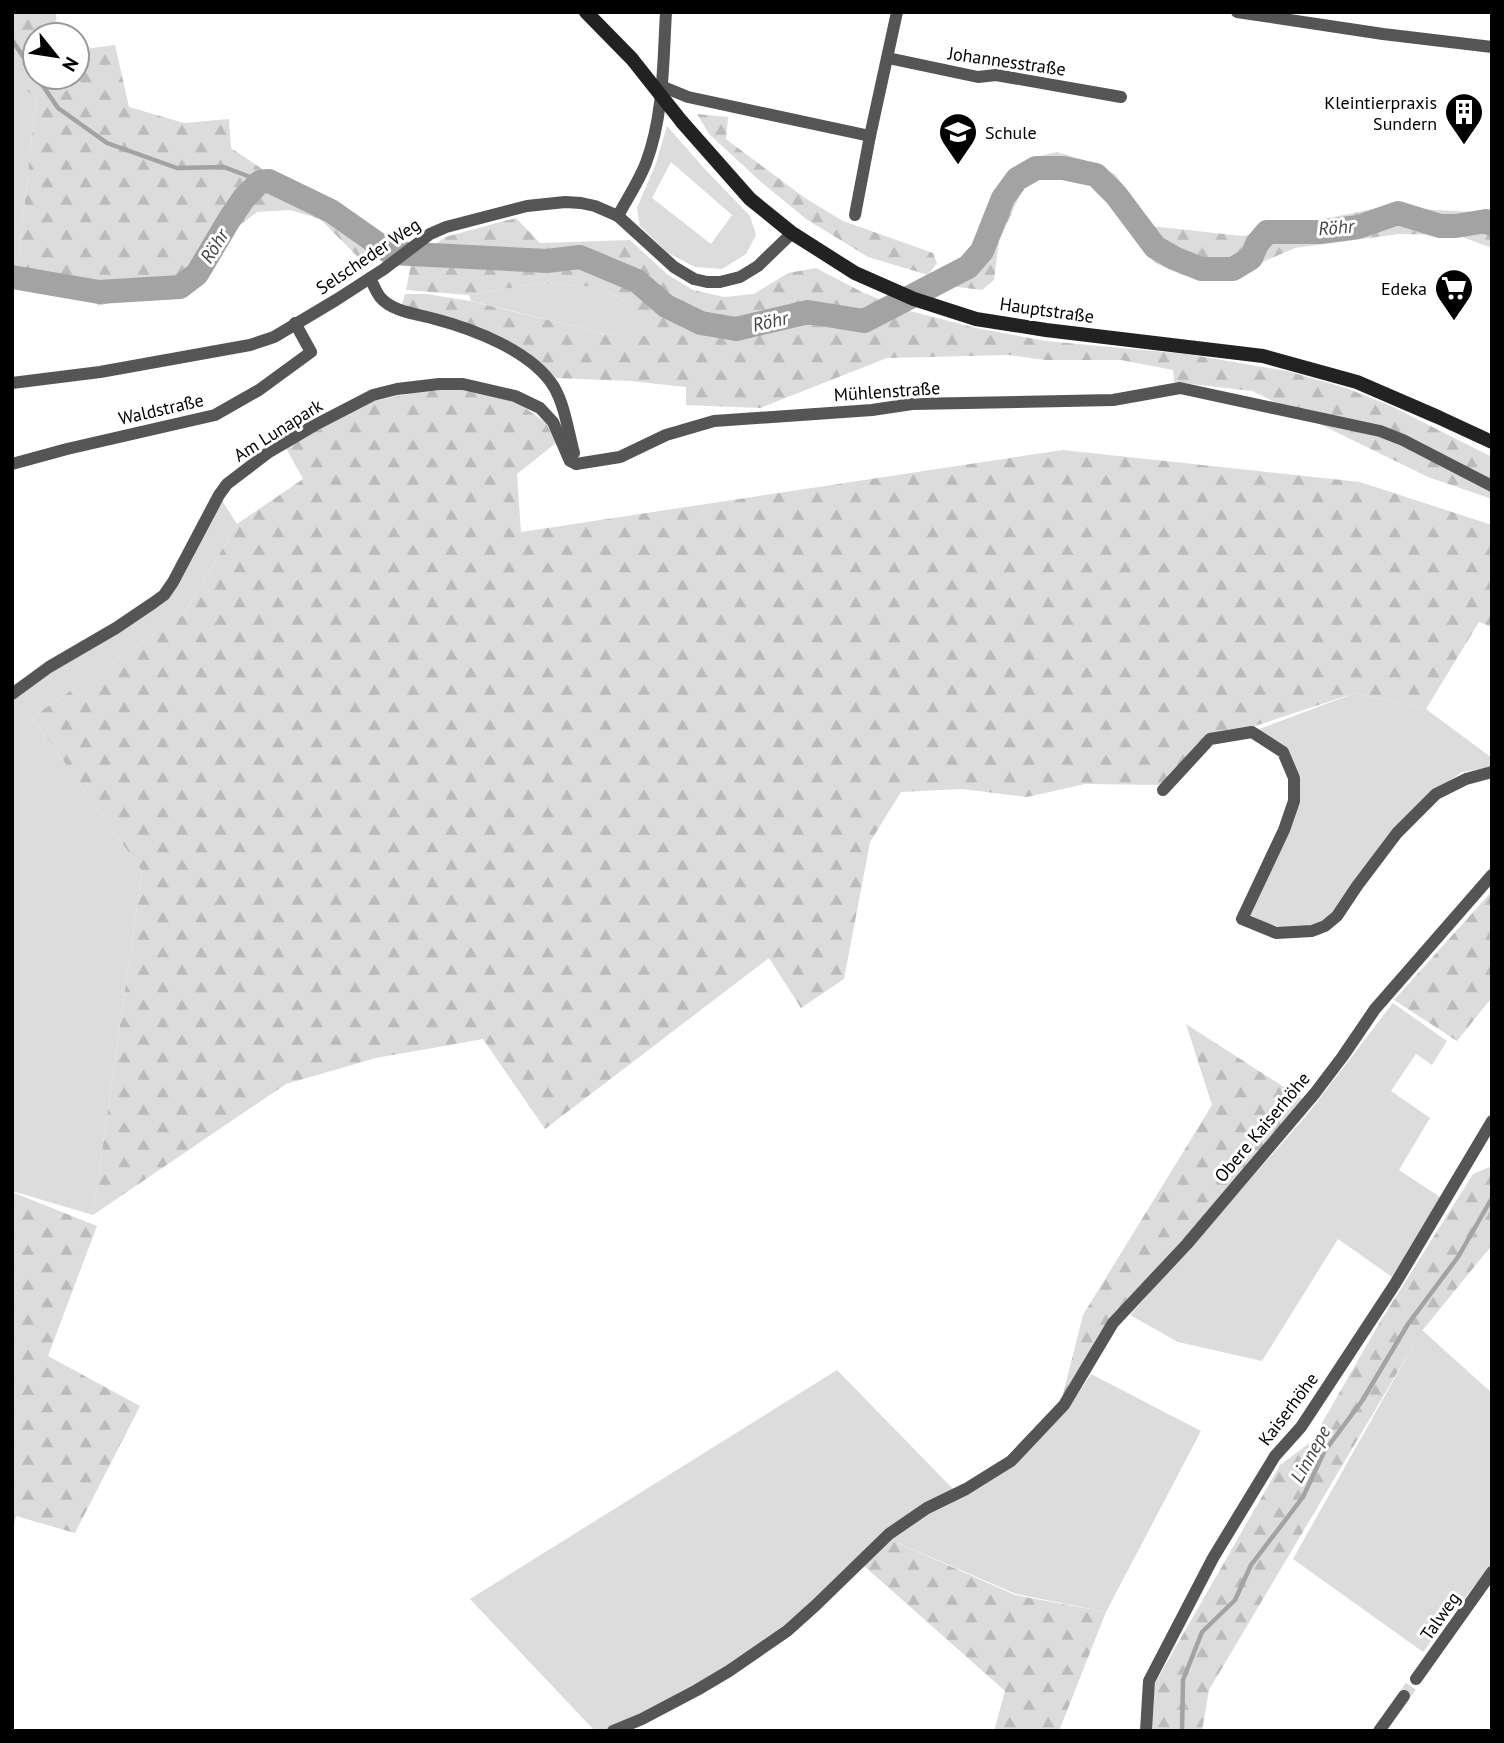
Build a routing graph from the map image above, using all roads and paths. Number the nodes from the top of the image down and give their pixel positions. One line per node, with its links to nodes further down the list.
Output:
1 (586, 12): 12 (main road, Hauptstraße, bridge)
2 (666, 12): 7 (street)
3 (897, 12): 6 (street)
4 (1240, 13): 5 (street)
5 (1492, 47)
6 (888, 58): 8 (street, Johannesstraße); 9 (street)
7 (661, 86): 9 (street); 11 (street)
8 (1121, 96)
9 (870, 136): 10 (street)
10 (855, 215)
11 (618, 216): 12 (street, Selscheder Weg); 13 (street, Selscheder Weg)
12 (792, 233): 16 (main road, Hauptstraße)
13 (370, 278): 14 (street, Selscheder Weg); 18 (street)
14 (295, 323): 15 (street, Selscheder Weg); 17 (street, Waldstraße)
15 (12, 383)
16 (1492, 442)
17 (12, 464)
18 (576, 464): 19 (street, Mühlenstraße); 20 (street, Am Lunapark)
19 (1492, 486)
20 (12, 694)
21 (1492, 772): 22 (street)
22 (1163, 790)
23 (1492, 875): 28 (street, Obere Kaiserhöhe)
24 (1492, 1121): 29 (street, Kaiserhöhe)
25 (1492, 1572): 26 (street, Talweg)
26 (1416, 1679)
27 (1404, 1696): 30 (street)
28 (613, 1731)
29 (1146, 1731)
30 (1379, 1731)

